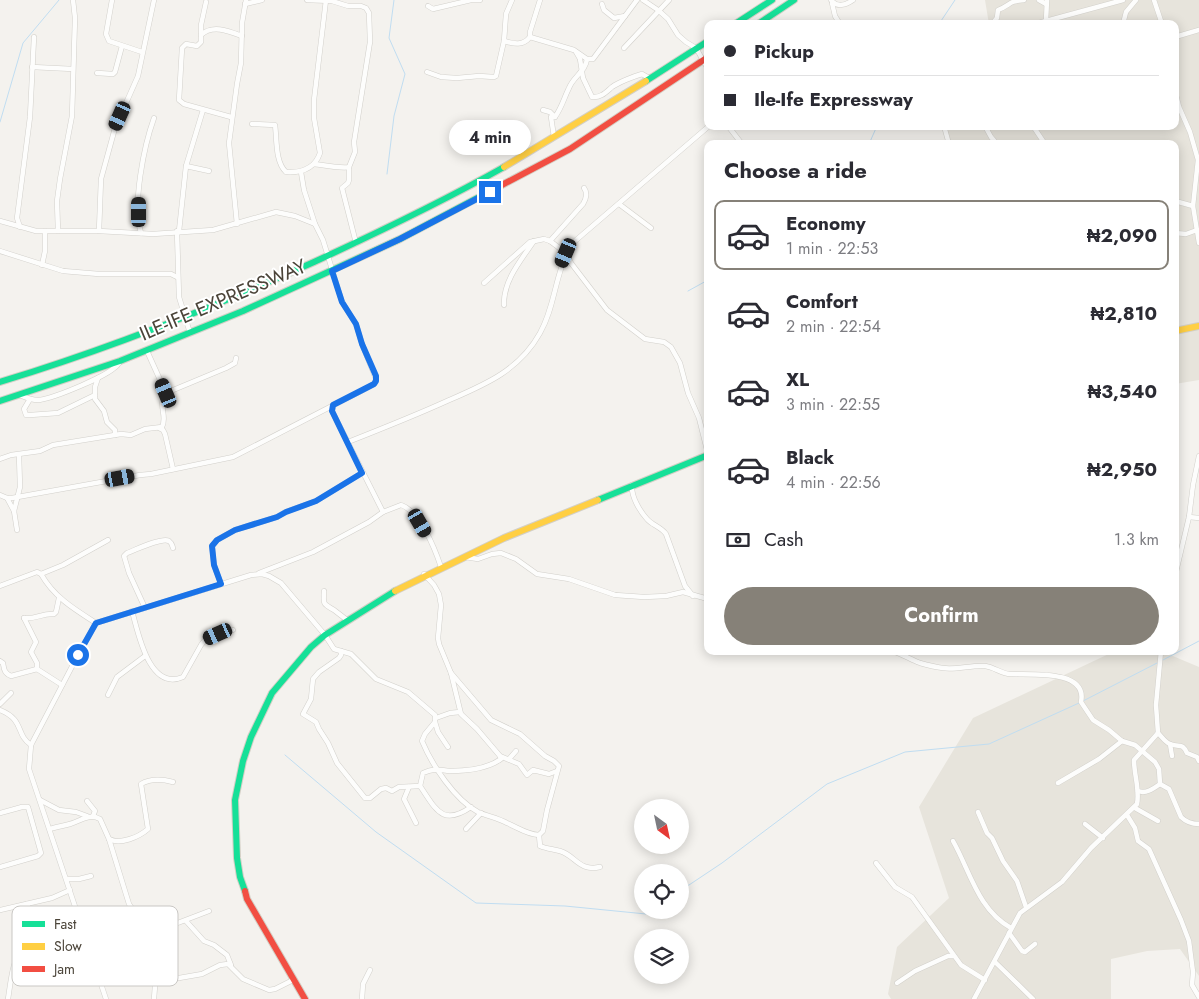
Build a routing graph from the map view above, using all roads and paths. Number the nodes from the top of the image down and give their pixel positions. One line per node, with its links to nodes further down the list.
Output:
1 (72, 0): 58 (street)
2 (112, 0): 49 (street)
3 (154, 0): 53 (street)
4 (262, 0): 24 (street)
5 (307, 0): 6 (street)
6 (326, 0): 29 (street); 76 (street)
7 (350, 0): 29 (street)
8 (480, 0): 27 (street)
9 (512, 0): 47 (street)
10 (540, 0): 46 (street)
11 (637, 0): 32 (street)
12 (643, 0): 25 (street)
13 (669, 0): 31 (street)
14 (772, 0): 33 (main road)
15 (794, 0): 34 (main road)
16 (853, 0): 22 (street)
17 (1024, 0): 36 (street)
18 (1040, 0): 26 (street)
19 (1123, 0): 38 (street)
20 (1136, 0): 39 (street)
21 (1154, 0): 40 (street)
22 (832, 1): 35 (street)
23 (206, 2): 42 (street)
24 (246, 2): 43 (street)
25 (651, 2): 31 (street)
26 (1046, 2): 37 (street)
27 (450, 3): 30 (street)
28 (602, 4): 32 (street)
29 (348, 6): 78 (street)
30 (428, 6)
31 (658, 10): 50 (street); 51 (street)
32 (626, 16): 55 (street)
33 (741, 20)
34 (764, 20)
35 (838, 20)
36 (995, 20)
37 (1046, 20)
38 (1050, 20)
39 (1124, 20)
40 (1161, 20)
41 (1199, 30): 44 (street)
42 (201, 35): 43 (street); 66 (street)
43 (242, 36): 70 (street)
44 (1179, 36)
45 (34, 38): 57 (street)
46 (530, 38): 47 (street); 52 (street)
47 (504, 41): 60 (street)
48 (704, 43): 51 (main road, ILE-IFE EXPRESSWAY)
49 (122, 46): 53 (street); 61 (street)
50 (624, 48)
51 (696, 48): 54 (street); 62 (main road, ILE-IFE EXPRESSWAY)
52 (574, 50): 55 (street); 59 (street)
53 (142, 52): 94 (street)
54 (704, 57)
55 (587, 59): 59 (street)
56 (704, 59): 64 (main road, ILE-IFE EXPRESSWAY)
57 (32, 67): 58 (street); 89 (street)
58 (73, 69): 93 (street)
59 (583, 70): 62 (street); 68 (street)
60 (426, 72)
61 (97, 73)
62 (649, 78): 63 (main road, ILE-IFE EXPRESSWAY)
63 (624, 95): 64 (main road); 74 (main road, ILE-IFE EXPRESSWAY)
64 (633, 107): 106 (main road, ILE-IFE EXPRESSWAY)
65 (1179, 107): 82 (street)
66 (203, 110): 70 (street); 77 (street)
67 (542, 110): 68 (street)
68 (555, 117): 74 (street)
69 (154, 118): 96 (street)
70 (231, 118): 87 (street)
71 (252, 124): 80 (street)
72 (704, 130): 84 (street)
73 (731, 130): 75 (street)
74 (554, 137): 100 (main road, ILE-IFE EXPRESSWAY)
75 (739, 140)
76 (314, 164): 78 (street); 80 (street)
77 (186, 166): 79 (street); 95 (street)
78 (349, 167): 100 (street)
79 (209, 170)
80 (301, 172): 88 (street)
81 (584, 188): 99 (street)
82 (1197, 191): 85 (street)
83 (1179, 202): 85 (street)
84 (619, 204): 90 (street); 103 (street)
85 (1193, 206): 91 (street)
86 (0, 221): 89 (street)
87 (237, 224): 88 (street); 95 (street)
88 (315, 224): 104 (street)
89 (20, 227): 92 (street)
90 (650, 228)
91 (1197, 230): 97 (street); 101 (street)
92 (45, 231): 93 (street); 105 (street)
93 (58, 231): 94 (street)
94 (99, 231): 96 (street)
95 (178, 231): 96 (street); 107 (street)
96 (141, 233)
97 (1179, 233)
98 (535, 240): 99 (street); 108 (street); 109 (street)
99 (550, 241): 103 (street)
100 (356, 243): 104 (main road, ILE-IFE EXPRESSWAY)
101 (1199, 244)
102 (0, 251): 105 (street)
103 (566, 253): 131 (street); 132 (street)
104 (328, 256): 106 (street); 110 (main road, ILE-IFE EXPRESSWAY)
105 (42, 265): 107 (street)
106 (332, 271): 113 (main road, ILE-IFE EXPRESSWAY); 126 (street)
107 (177, 277): 110 (street)
108 (484, 283)
109 (504, 305)
110 (184, 318): 113 (street); 119 (main road, ILE-IFE EXPRESSWAY)
111 (1199, 326): 112 (main road)
112 (1179, 330)
113 (190, 333): 114 (main road, ILE-IFE EXPRESSWAY)
114 (147, 351): 116 (main road, ILE-IFE EXPRESSWAY); 121 (street)
115 (236, 358): 121 (street)
116 (120, 361): 117 (street); 122 (main road, ILE-IFE EXPRESSWAY)
117 (98, 378): 118 (street); 120 (street)
118 (90, 381): 120 (street); 124 (street)
119 (0, 382)
120 (95, 387): 123 (street)
121 (166, 393): 129 (street)
122 (19, 394): 124 (street); 125 (main road, ILE-IFE EXPRESSWAY)
123 (95, 395): 124 (street); 130 (street)
124 (30, 399)
125 (0, 401)
126 (333, 405): 127 (street); 128 (street)
127 (325, 409): 128 (street); 137 (street)
128 (332, 411): 132 (street)
129 (159, 428): 130 (street); 137 (street)
130 (115, 435): 133 (street)
131 (704, 439)
132 (348, 442): 138 (street)
133 (19, 455): 136 (street); 141 (street)
134 (1199, 456): 145 (street)
135 (704, 457): 139 (main road)
136 (0, 459)
137 (173, 469): 141 (street)
138 (362, 473): 144 (street); 156 (street)
139 (632, 485): 150 (main road); 159 (street)
140 (0, 495): 142 (street)
141 (17, 497): 142 (street); 143 (street)
142 (7, 498): 143 (street)
143 (14, 511): 147 (street)
144 (383, 512): 152 (street); 155 (street)
145 (1189, 517): 146 (street); 151 (street)
146 (1199, 518)
147 (17, 530)
148 (108, 540): 153 (street)
149 (173, 548): 162 (street)
150 (464, 556): 152 (main road); 159 (street)
151 (1179, 559)
152 (440, 567): 154 (main road)
153 (41, 574): 157 (street); 161 (street)
154 (424, 574): 164 (main road); 174 (street)
155 (251, 575): 156 (street); 167 (street)
156 (221, 584): 162 (street)
157 (0, 586)
158 (324, 591): 164 (street)
159 (693, 596): 160 (street)
160 (704, 597)
161 (59, 598): 165 (street); 173 (street)
162 (145, 608): 163 (street)
163 (132, 612): 165 (street); 171 (street)
164 (347, 620): 167 (main road)
165 (96, 623): 175 (street)
166 (233, 630): 171 (street)
167 (325, 635): 168 (street); 243 (main road)
168 (341, 651): 181 (street); 199 (street)
169 (901, 655): 183 (street)
170 (1161, 655): 182 (street)
171 (145, 656): 177 (street)
172 (0, 661): 173 (street)
173 (37, 669): 175 (street)
174 (451, 674): 180 (street); 194 (street)
175 (62, 685): 185 (street)
176 (11, 693): 178 (street)
177 (108, 695)
178 (0, 704)
179 (0, 710): 185 (street)
180 (460, 712): 181 (street); 189 (street)
181 (435, 720): 186 (street); 193 (street)
182 (1158, 733): 184 (street); 187 (street)
183 (1122, 741): 187 (street); 196 (street)
184 (1170, 744): 190 (street); 192 (street)
185 (31, 745): 201 (street)
186 (448, 747)
187 (1142, 750): 197 (street); 200 (street)
188 (516, 751): 191 (street)
189 (500, 756): 191 (street); 193 (street)
190 (1172, 756)
191 (509, 759): 194 (street)
192 (1199, 761)
193 (436, 768): 198 (street); 203 (street)
194 (557, 771): 216 (street)
195 (173, 782): 218 (street)
196 (1058, 783)
197 (1160, 784): 200 (street); 213 (street)
198 (420, 786): 199 (street); 203 (street)
199 (409, 787): 211 (street)
200 (1138, 792): 204 (street)
201 (40, 800): 209 (street); 214 (street)
202 (87, 801): 209 (street)
203 (471, 807): 207 (street)
204 (1135, 808): 208 (street); 210 (street)
205 (978, 812): 230 (street)
206 (0, 813): 221 (street)
207 (481, 813): 215 (street); 216 (street)
208 (1127, 815): 217 (street); 248 (street)
209 (90, 817): 214 (street); 218 (street)
210 (1158, 821)
211 (416, 823)
212 (1085, 824): 217 (street)
213 (1199, 824)
214 (50, 828): 224 (street)
215 (466, 829)
216 (539, 835): 222 (street)
217 (1103, 838): 230 (street)
218 (109, 839): 229 (street)
219 (953, 841): 234 (street)
220 (876, 863): 237 (street)
221 (0, 867)
222 (600, 867)
223 (91, 876): 224 (street)
224 (67, 879): 225 (street)
225 (70, 890): 226 (street); 228 (street)
226 (27, 904): 227 (street)
227 (18, 906)
228 (76, 906)
229 (130, 906)
230 (1026, 907): 234 (street)
231 (209, 911): 232 (street)
232 (186, 921): 233 (street); 239 (street)
233 (178, 923)
234 (1011, 928): 235 (street)
235 (1008, 933): 236 (street); 238 (street)
236 (1036, 944)
237 (953, 956): 244 (street); 245 (street)
238 (995, 962): 244 (street); 255 (street)
239 (231, 965): 242 (street); 243 (street)
240 (12, 969): 249 (street)
241 (370, 970): 253 (street)
242 (178, 978)
243 (293, 980): 252 (main road)
244 (985, 980): 254 (street)
245 (897, 983)
246 (102, 986): 250 (street)
247 (155, 986): 251 (street)
248 (1199, 997)
249 (8, 999)
250 (106, 999)
251 (154, 999)
252 (305, 999)
253 (362, 999)
254 (974, 999)
255 (1033, 999)

